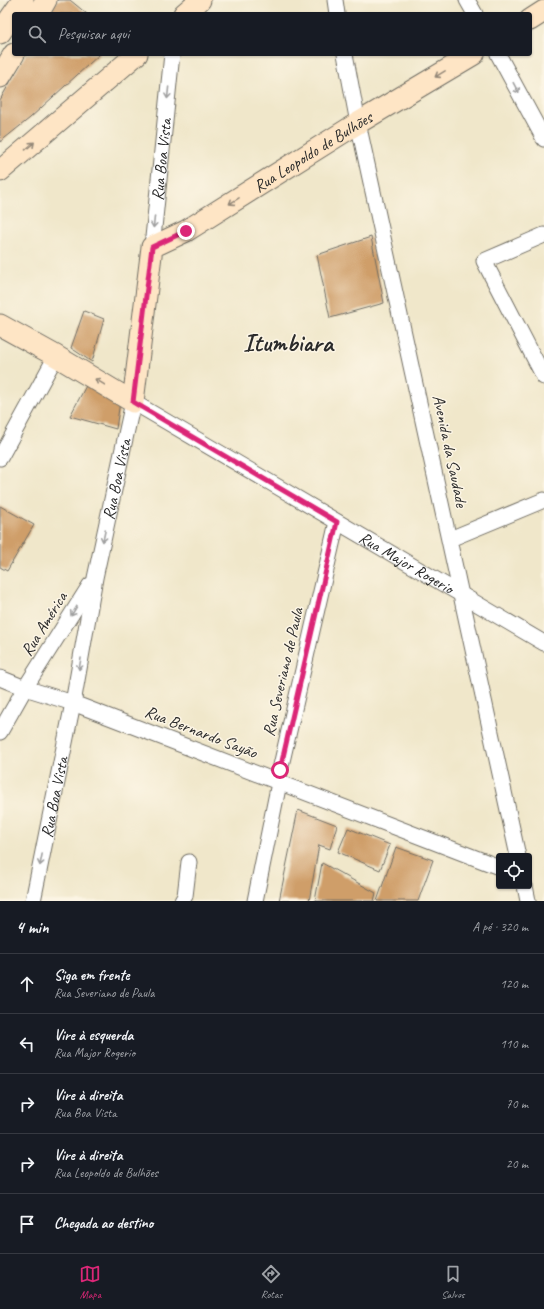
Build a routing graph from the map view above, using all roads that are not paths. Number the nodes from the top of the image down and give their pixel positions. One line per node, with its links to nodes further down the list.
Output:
1 (23, 0): 7 (main road)
2 (46, 0): 8 (main road)
3 (200, 0): 9 (main road)
4 (334, 0): 10 (street)
5 (467, 0): 11 (street)
6 (544, 11): 13 (main road)
7 (15, 12)
8 (39, 12)
9 (186, 12)
10 (337, 12)
11 (474, 12)
12 (12, 16): 14 (main road)
13 (532, 19)
14 (0, 34)
15 (13, 56): 21 (main road)
16 (135, 56): 24 (main road, one-way to 16)
17 (172, 56): 26 (street, Rua Boa Vista, one-way to 26)
18 (345, 56): 22 (street, Avenida da Saudade)
19 (471, 56): 22 (main road, Rua Leopoldo de Bulhões, one-way to 22)
20 (499, 56): 23 (street, one-way to 23)
21 (0, 77)
22 (358, 123): 26 (main road, Rua Leopoldo de Bulhões, one-way to 26); 34 (street, Avenida da Saudade)
23 (544, 140)
24 (0, 171)
25 (544, 235): 29 (street)
26 (152, 247): 30 (main road, Rua Boa Vista)
27 (0, 325): 28 (main road, Rua Major Rogerio)
28 (56, 356): 30 (main road, Rua Major Rogerio, one-way to 28); 31 (street)
29 (544, 377)
30 (133, 402): 33 (street, Rua Major Rogerio); 35 (street, Rua Boa Vista, one-way to 35)
31 (0, 458)
32 (544, 500): 34 (street)
33 (337, 522): 36 (street, Rua Major Rogerio); 42 (street, Rua Severiano de Paula)
34 (450, 539): 36 (street, Avenida da Saudade)
35 (95, 578): 39 (street, Rua América, one-way to 39); 40 (street, Rua Boa Vista, one-way to 40)
36 (462, 596): 37 (street, Rua Major Rogerio); 43 (street, Avenida da Saudade)
37 (544, 643)
38 (0, 678): 39 (street, Rua Bernardo Sayão)
39 (26, 688): 40 (street, Rua Bernardo Sayão); 41 (street, Rua América)
40 (73, 703): 42 (street, Rua Bernardo Sayão); 47 (street, Rua Boa Vista, one-way to 47)
41 (0, 732)
42 (279, 783): 45 (street, Rua Bernardo Sayão); 49 (street, Rua Severiano de Paula)
43 (517, 853)
44 (189, 862): 48 (street)
45 (496, 866)
46 (526, 889): 50 (street)
47 (33, 901)
48 (182, 901)
49 (255, 901)
50 (528, 901)

